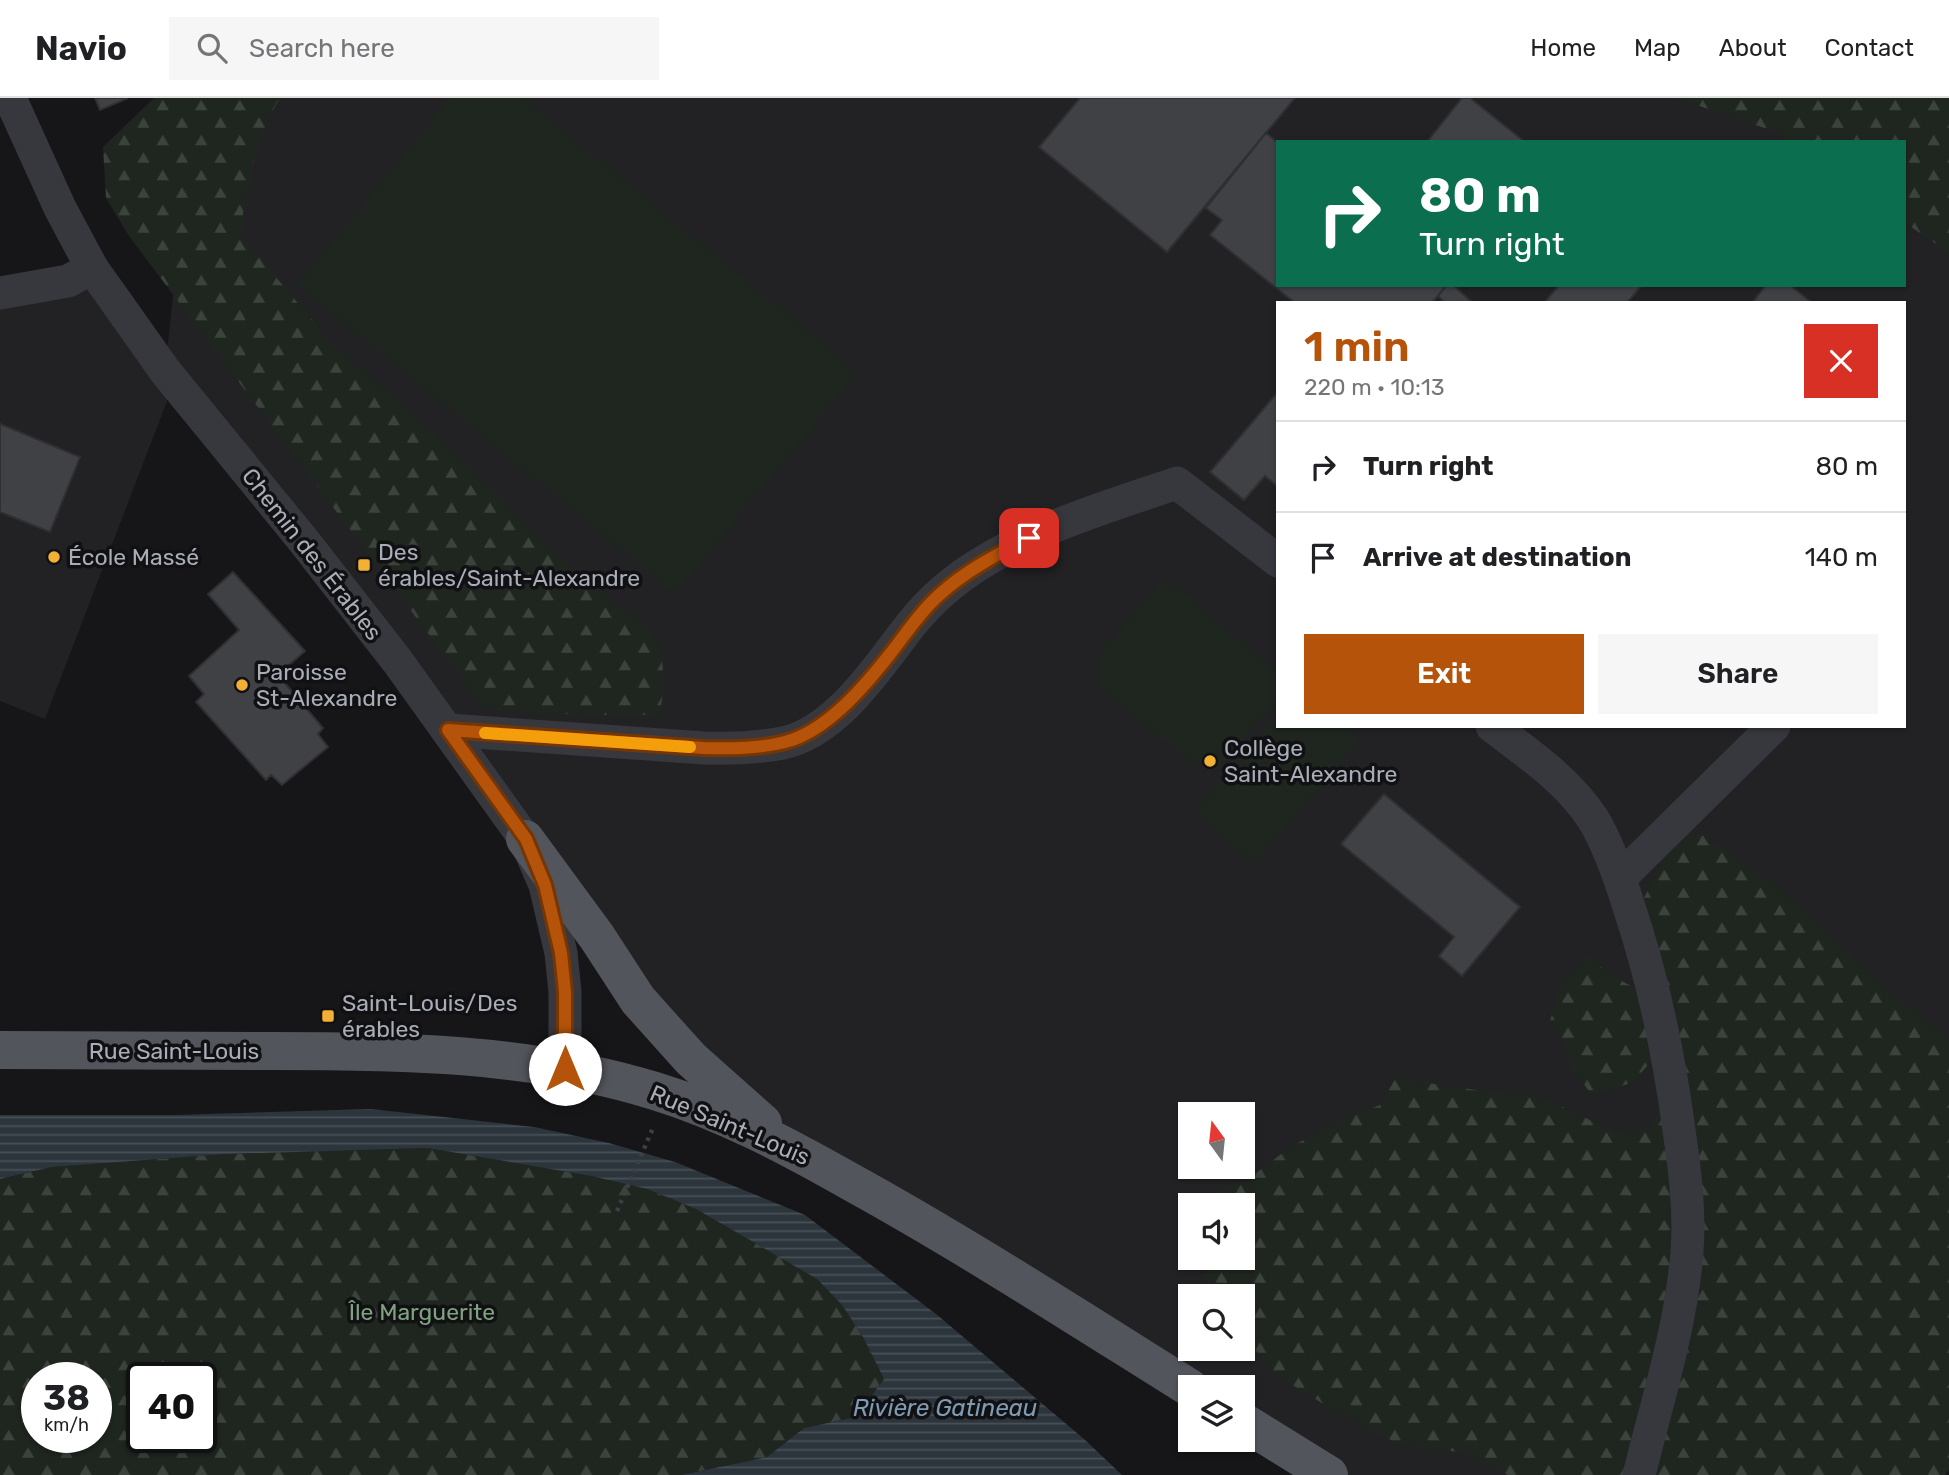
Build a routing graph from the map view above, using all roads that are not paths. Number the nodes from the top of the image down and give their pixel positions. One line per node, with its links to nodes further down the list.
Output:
1 (10, 98): 2 (street, Chemin des Érables)
2 (92, 268): 3 (street); 7 (street, Chemin des Érables)
3 (0, 293)
4 (1276, 559): 7 (street)
5 (1495, 728): 9 (street)
6 (1772, 728): 9 (street)
7 (448, 730): 8 (street, Chemin des Érables)
8 (526, 839): 11 (street, Chemin des Érables); 12 (main road)
9 (1620, 878): 16 (street)
10 (0, 1050): 11 (main road, Rue Saint-Louis)
11 (565, 1069): 12 (main road, Rue Saint-Louis)
12 (797, 1152): 13 (main road, Rue Saint-Louis)
13 (1178, 1381)
14 (1255, 1429): 15 (main road)
15 (1329, 1475)
16 (1639, 1475)

